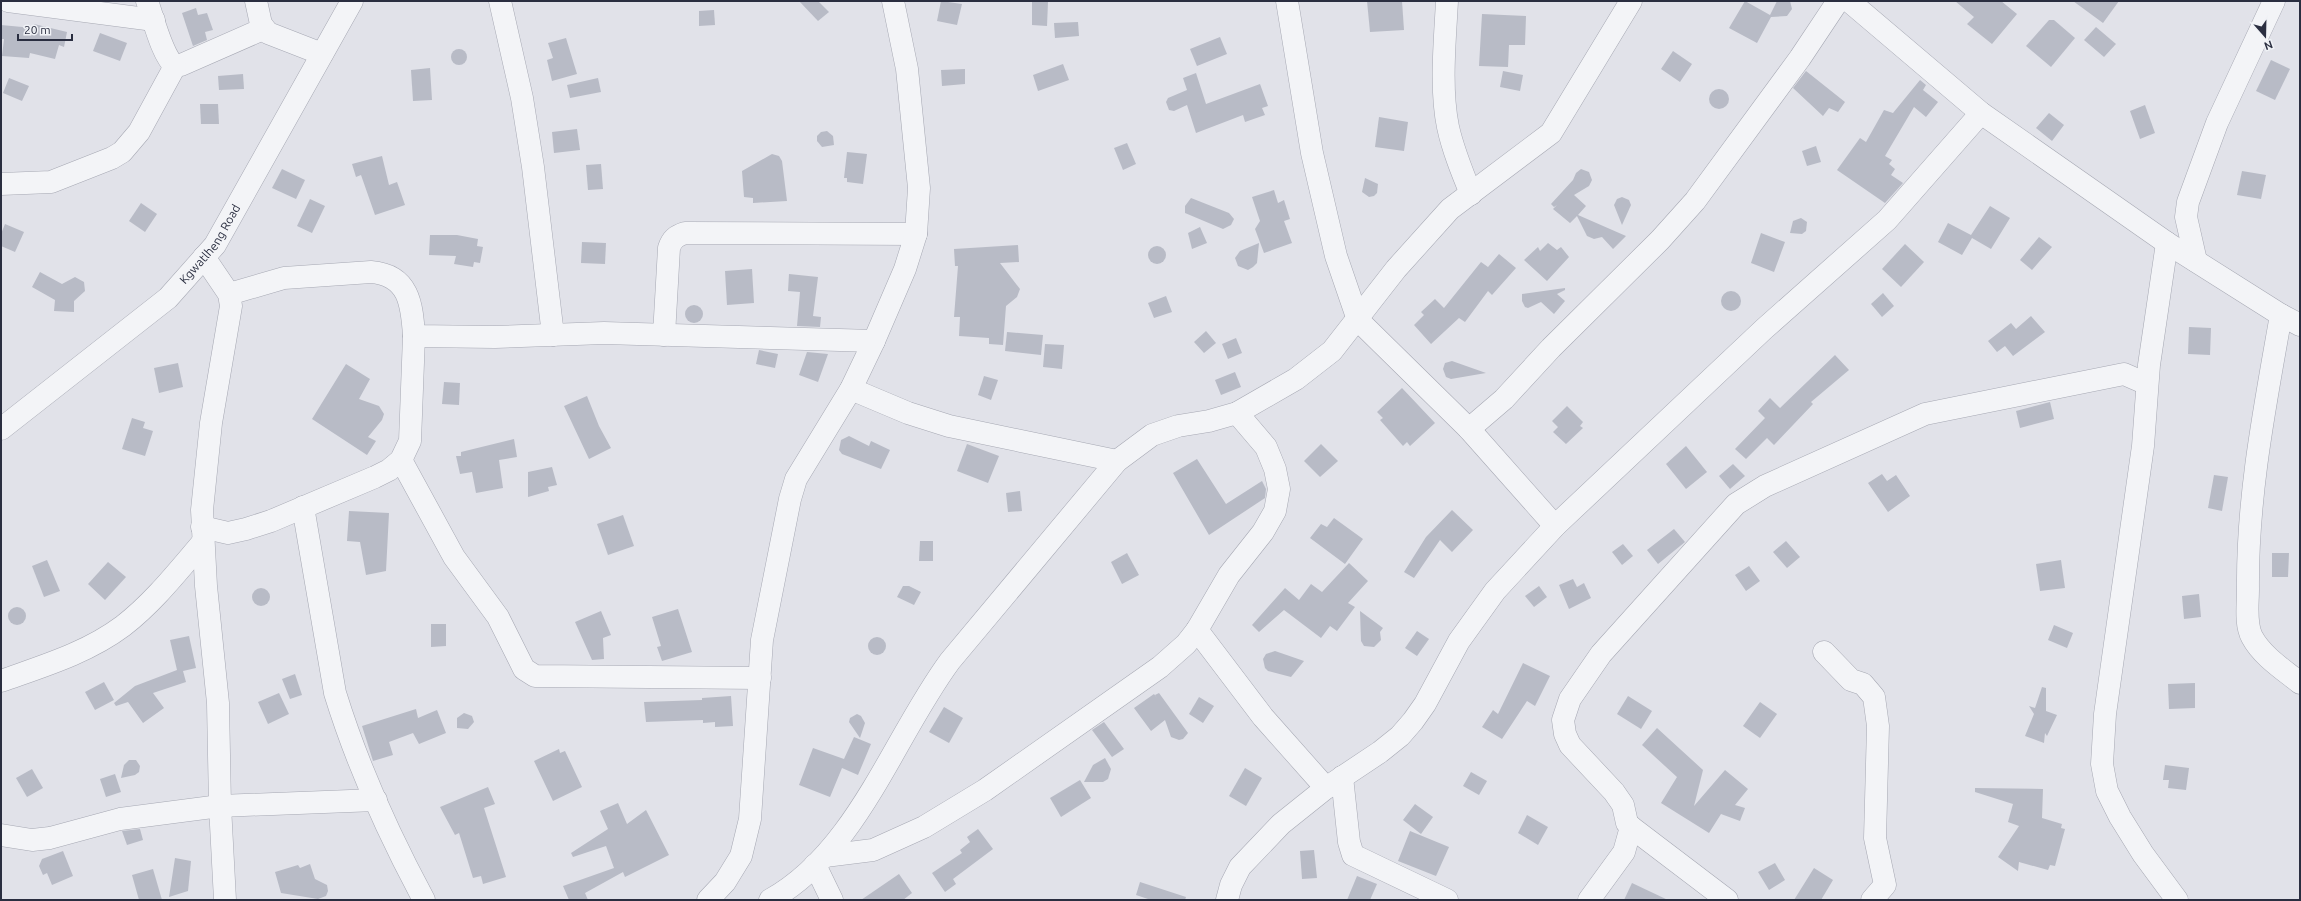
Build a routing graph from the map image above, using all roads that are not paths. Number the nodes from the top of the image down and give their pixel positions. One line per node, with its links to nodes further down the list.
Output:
1 (8, 1): 12 (street)
2 (256, 1): 13 (street)
3 (352, 1): 14 (street, Kgwatlheng Road)
4 (500, 1): 27 (street)
5 (893, 1): 19 (street)
6 (1287, 1): 25 (street)
7 (1447, 1): 18 (street)
8 (1631, 1): 18 (street)
9 (1838, 1): 34 (street)
10 (1849, 1): 16 (street)
11 (2274, 1): 22 (street)
12 (150, 10): 15 (street)
13 (263, 28): 14 (street); 15 (street)
14 (322, 54): 21 (street, Kgwatlheng Road)
15 (175, 66): 17 (street)
16 (1981, 113): 20 (street); 39 (street)
17 (1, 184)
18 (1471, 194): 25 (street)
19 (916, 234): 28 (street); 30 (street)
20 (2167, 243): 22 (street); 31 (street)
21 (204, 257): 23 (street); 35 (street, Kgwatlheng Road)
22 (2196, 261): 24 (street)
23 (229, 294): 29 (street); 40 (street)
24 (2281, 315): 26 (street); 45 (street)
25 (1358, 320): 33 (street); 34 (street)
26 (2300, 324)
27 (553, 335): 28 (street); 29 (street)
28 (664, 335): 30 (street)
29 (414, 336): 36 (street)
30 (874, 340): 32 (street)
31 (2147, 384): 49 (street); 62 (street)
32 (851, 389): 37 (street); 43 (street)
33 (1237, 413): 37 (street); 41 (street)
34 (1469, 428): 39 (street)
35 (1, 429)
36 (401, 460): 38 (street); 43 (street)
37 (1117, 461): 51 (street)
38 (303, 508): 40 (street); 47 (street)
39 (1556, 526): 46 (street)
40 (203, 534): 44 (street); 48 (street)
41 (1197, 630): 46 (street); 51 (street)
42 (1824, 652): 61 (street)
43 (760, 678): 54 (street)
44 (1, 681)
45 (2300, 683)
46 (1334, 782): 57 (street); 58 (street)
47 (376, 800): 48 (street); 53 (street)
48 (220, 806): 50 (street); 52 (street)
49 (1631, 827): 59 (street); 60 (street)
50 (1, 835)
51 (820, 861): 55 (street); 56 (street)
52 (226, 900)
53 (424, 900)
54 (708, 900)
55 (770, 900)
56 (832, 900)
57 (1227, 900)
58 (1447, 900)
59 (1589, 900)
60 (1727, 900)
61 (1872, 900)
62 (2177, 900)

